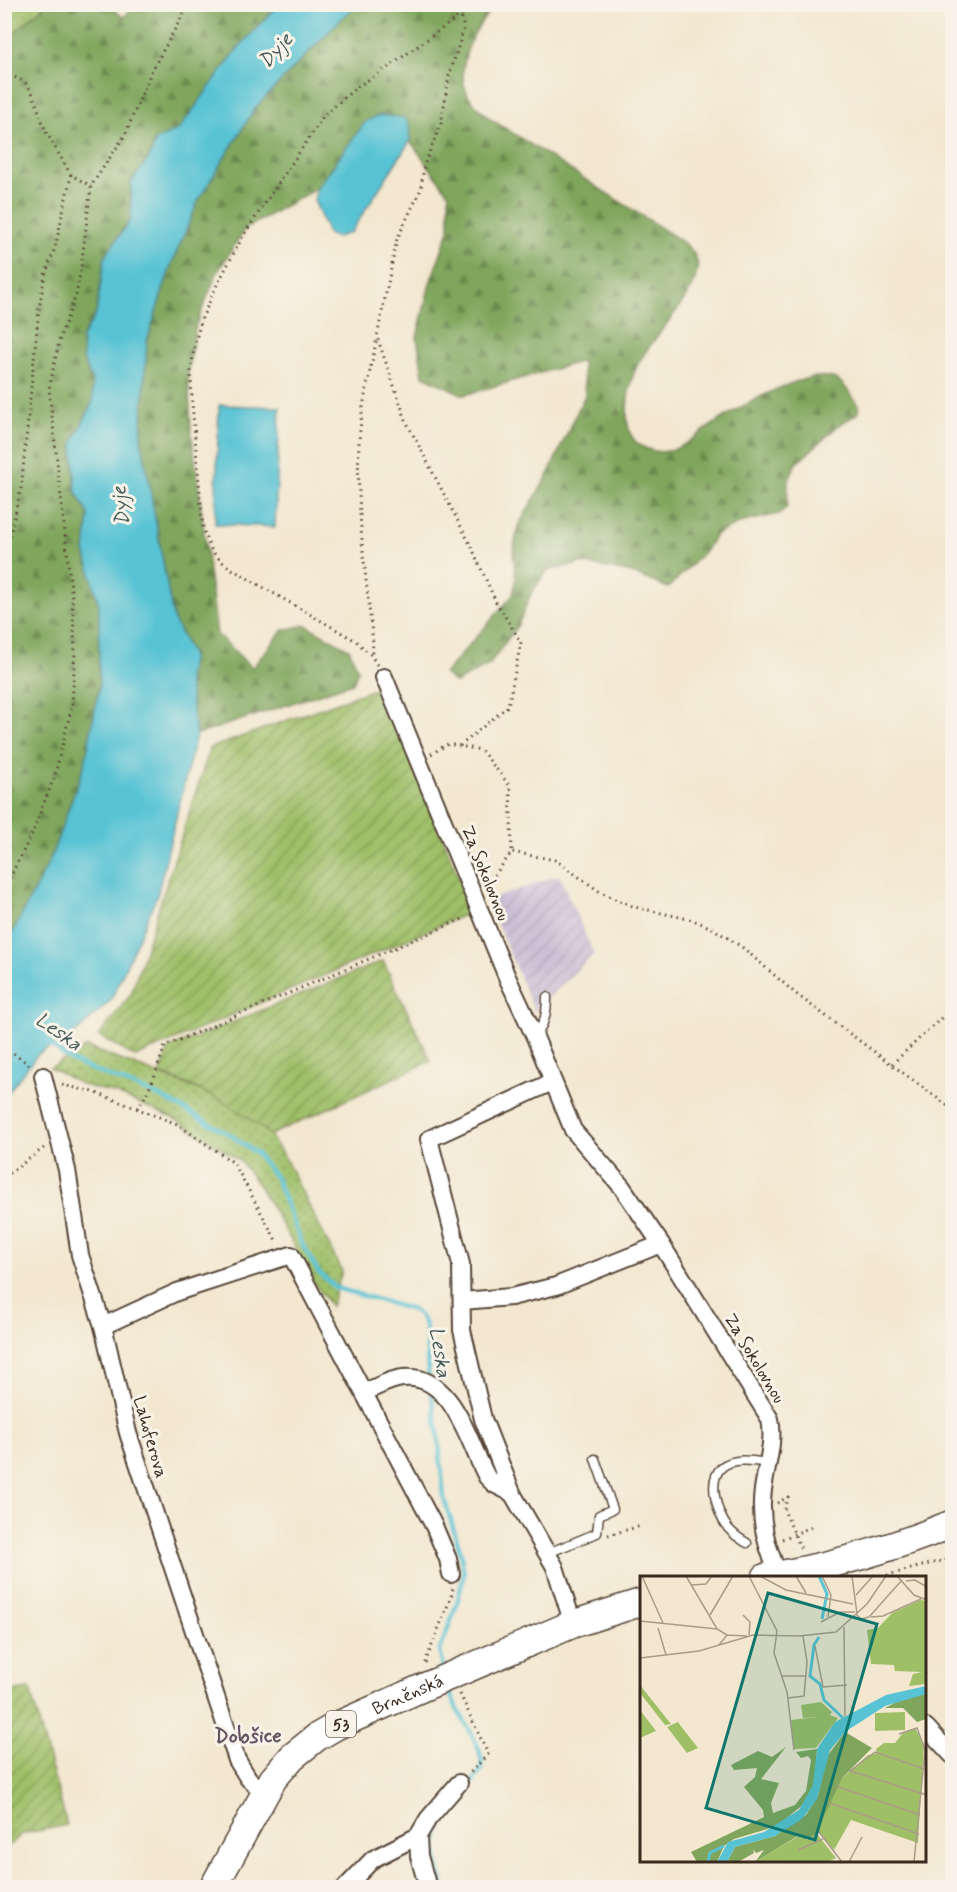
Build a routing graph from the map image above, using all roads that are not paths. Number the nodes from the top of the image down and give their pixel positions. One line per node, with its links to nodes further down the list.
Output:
1 (384, 677): 3 (street, Za Sokolovnou)
2 (547, 997): 3 (lane)
3 (535, 1036): 5 (street, Za Sokolovnou)
4 (44, 1081): 8 (street, Lahoferova)
5 (552, 1082): 6 (street, Za Sokolovnou); 7 (street)
6 (661, 1244): 7 (street); 11 (street, Za Sokolovnou)
7 (462, 1301): 12 (street)
8 (103, 1326): 9 (street); 23 (street, Lahoferova)
9 (364, 1392): 12 (street); 16 (street)
10 (595, 1459): 15 (lane)
11 (768, 1463): 14 (lane); 17 (street, Za Sokolovnou)
12 (512, 1493): 15 (street)
13 (952, 1524): 17 (main road)
14 (747, 1543)
15 (548, 1553): 19 (street)
16 (451, 1574)
17 (775, 1576)
18 (640, 1603): 19 (main road, Brněnská / 53)
19 (573, 1624): 23 (main road, Brněnská / 53)
20 (927, 1727): 21 (street)
21 (952, 1755)
22 (465, 1777): 24 (street)
23 (264, 1793): 25 (main road, Brněnská / 53)
24 (418, 1836): 26 (street); 27 (street)
25 (213, 1887)
26 (345, 1887)
27 (428, 1887)

